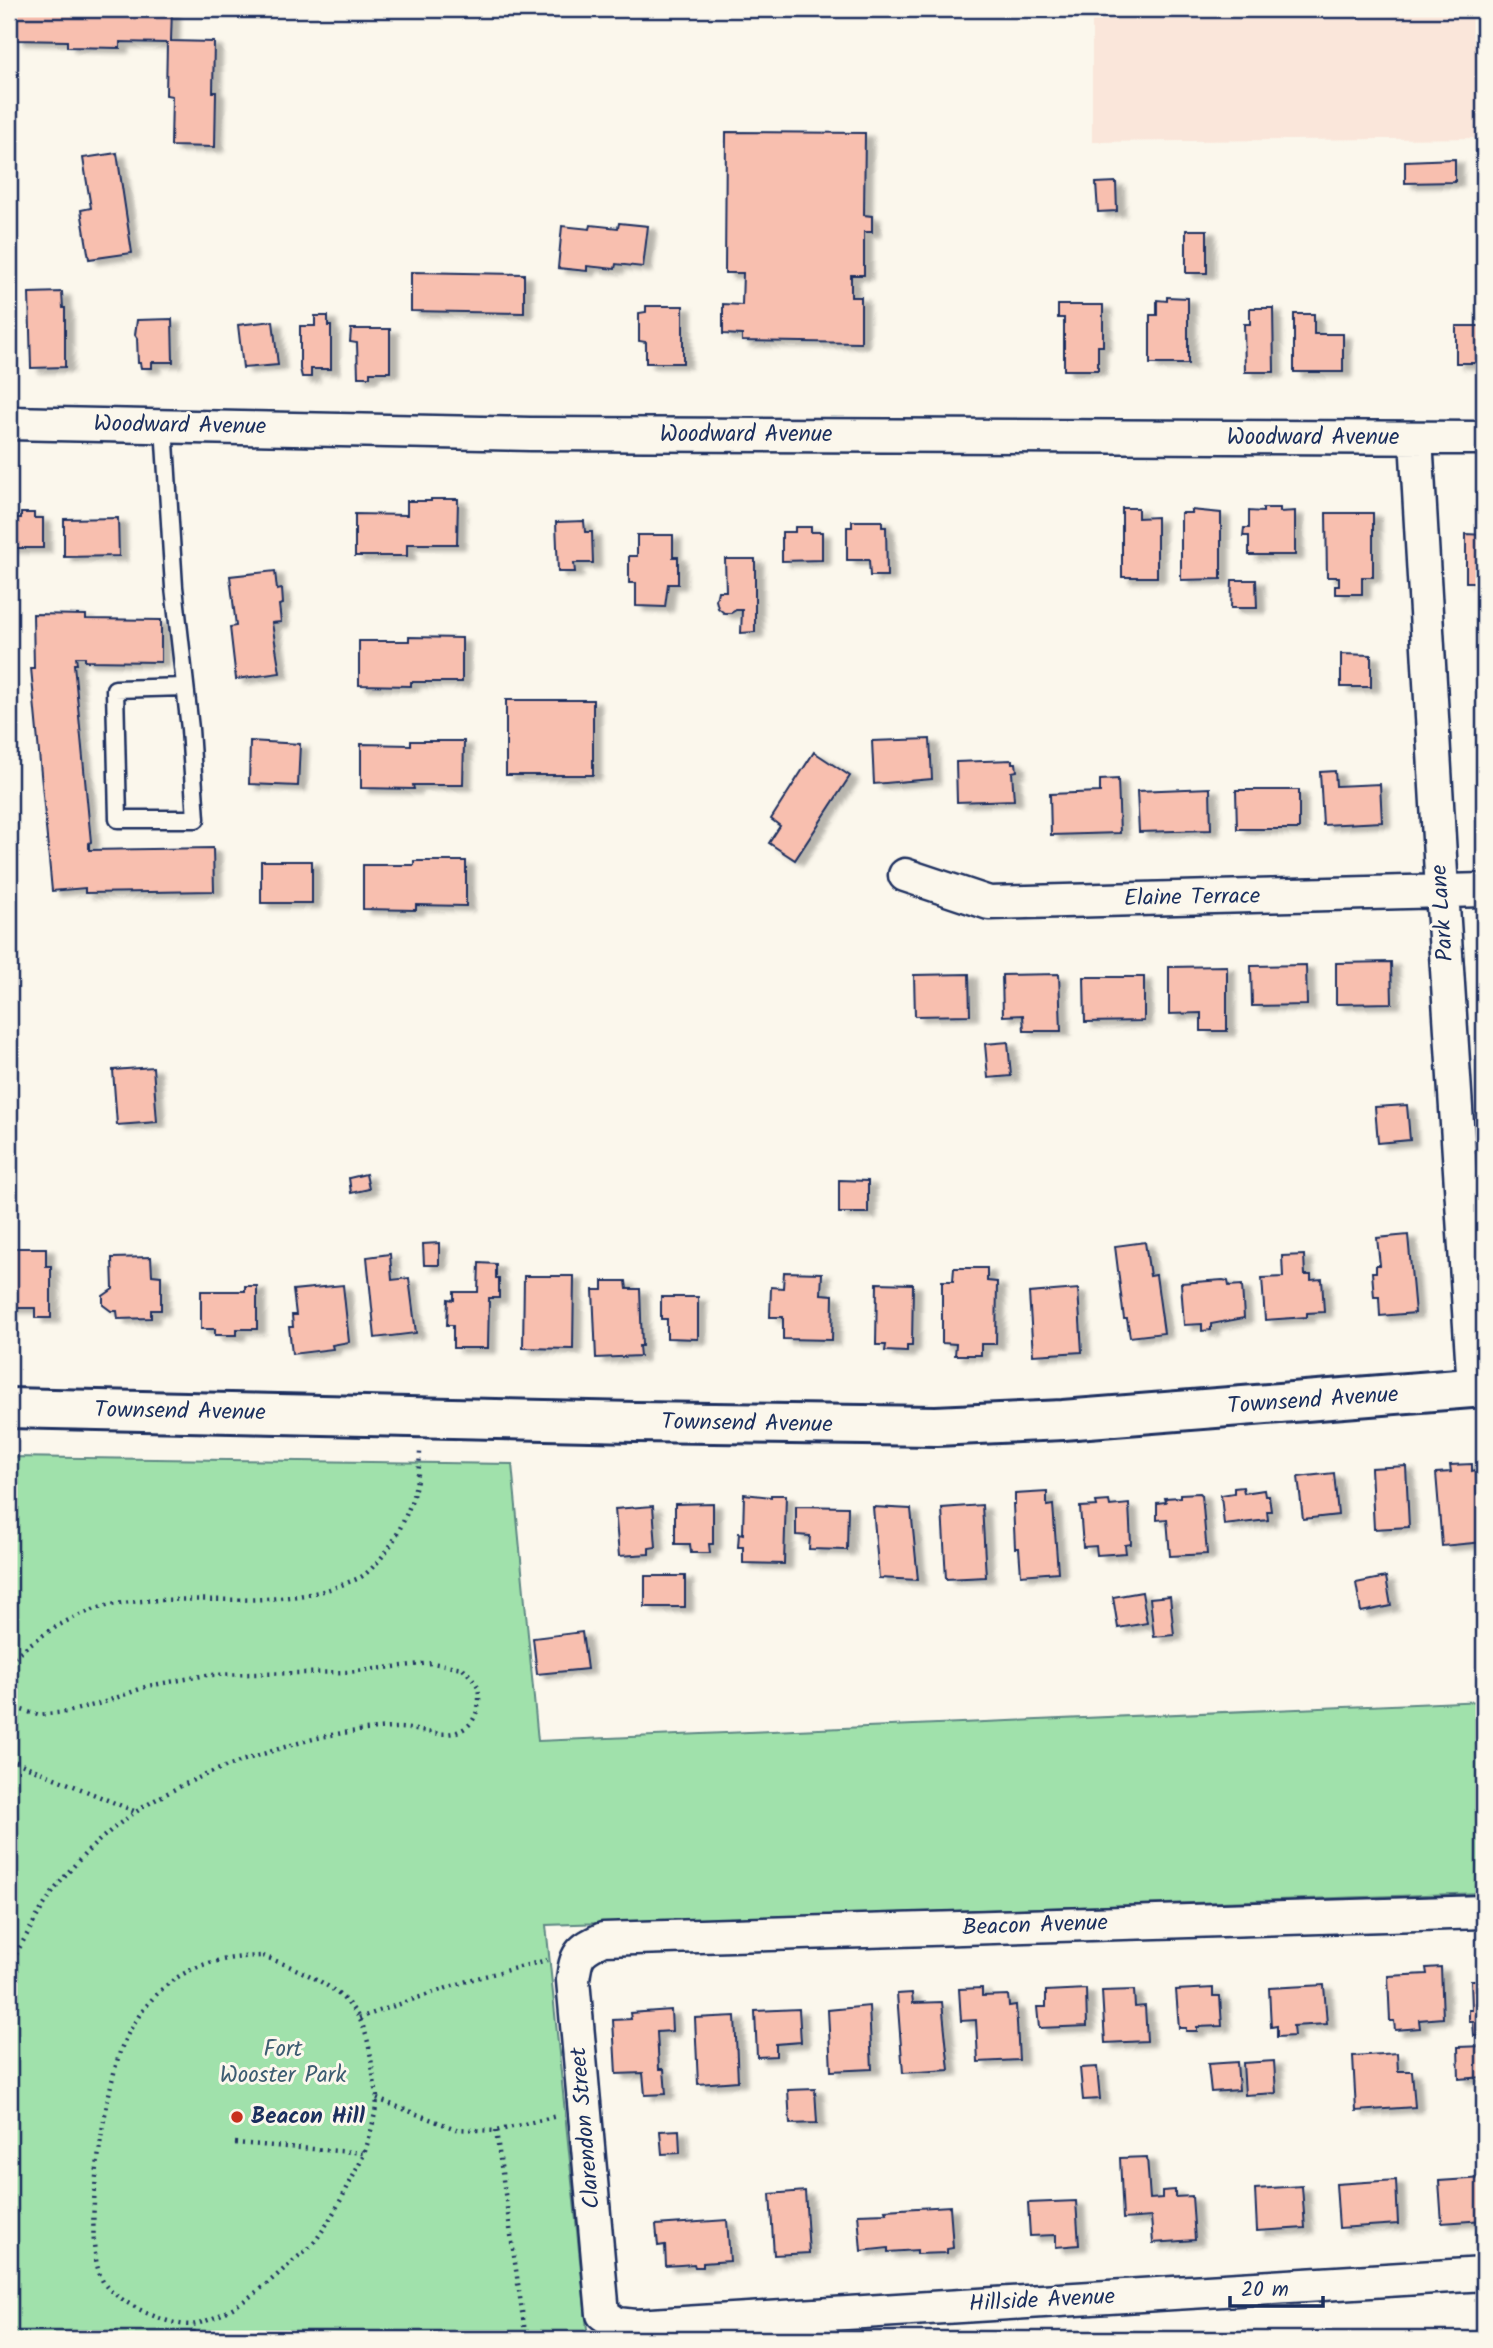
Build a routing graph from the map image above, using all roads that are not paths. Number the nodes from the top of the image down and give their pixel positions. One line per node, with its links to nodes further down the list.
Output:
1 (9, 423): 2 (street, Woodward Avenue)
2 (164, 426): 3 (street, Woodward Avenue); 5 (lane)
3 (1416, 438): 4 (street, Woodward Avenue); 8 (street, Park Lane)
4 (1484, 438)
5 (186, 687): 5 (lane)
6 (905, 875): 8 (street, Elaine Terrace)
7 (1484, 890): 8 (street, Elaine Terrace)
8 (1442, 891): 9 (street, Park Lane)
9 (1479, 1387): 10 (main road, Townsend Avenue)
10 (9, 1408)
11 (1484, 1912): 12 (street, Beacon Avenue)
12 (581, 1952): 14 (street, Clarendon Street)
13 (1484, 2274): 14 (street, Hillside Avenue)
14 (603, 2314)

